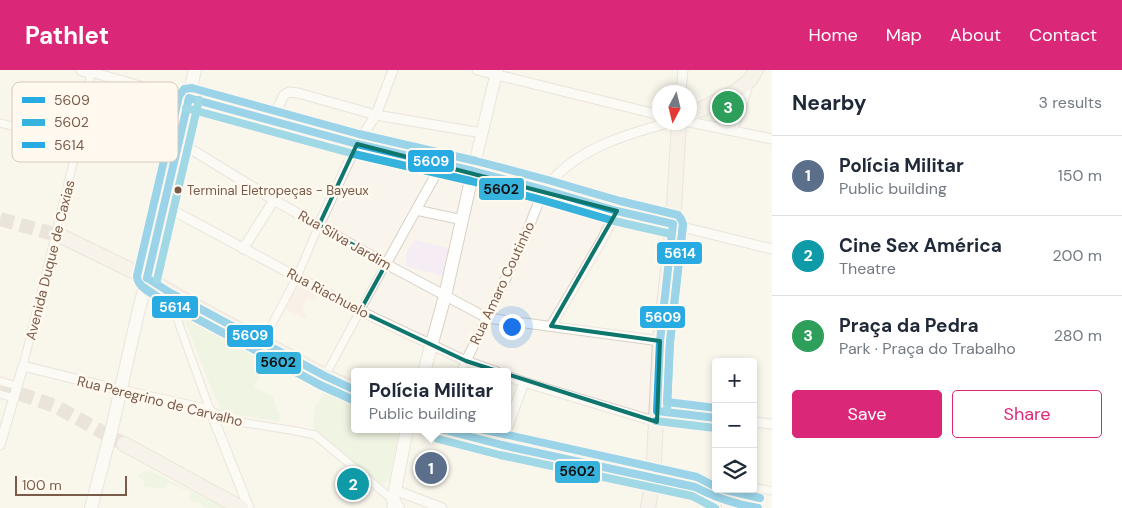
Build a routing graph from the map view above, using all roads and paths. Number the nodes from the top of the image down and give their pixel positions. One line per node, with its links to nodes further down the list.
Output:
1 (196, 70): 10 (main road)
2 (393, 70): 13 (street)
3 (477, 70): 6 (street)
4 (683, 70): 9 (street)
5 (88, 71): 8 (street)
6 (496, 72): 12 (street); 19 (street)
7 (753, 75): 11 (main road); 18 (street)
8 (126, 82)
9 (682, 85)
10 (189, 98): 14 (main road); 21 (main road)
11 (697, 111)
12 (652, 113)
13 (376, 115): 14 (street); 19 (street); 22 (street)
14 (272, 120): 22 (main road)
15 (697, 123): 18 (street)
16 (652, 127): 28 (street, Rua Amaro Coutinho)
17 (678, 130): 34 (main road)
18 (732, 130): 20 (street)
19 (482, 133): 27 (street)
20 (772, 139)
21 (178, 144)
22 (357, 144): 26 (main road); 35 (street)
23 (194, 151): 29 (street, Rua Silva Jardim)
24 (73, 162): 51 (street, Avenida Duque de Caxias)
25 (174, 162): 30 (main road)
26 (441, 164): 27 (main road); 31 (street)
27 (473, 172): 28 (street); 33 (main road)
28 (545, 190): 32 (street); 45 (street, Rua Amaro Coutinho)
29 (274, 200): 35 (street, Rua Silva Jardim); 37 (street)
30 (163, 206): 37 (street, Rua Riachuelo); 40 (main road)
31 (416, 210): 33 (street); 39 (street)
32 (617, 211): 34 (street); 46 (street)
33 (463, 220): 43 (main road)
34 (672, 224): 38 (street); 48 (main road)
35 (319, 225): 39 (street, Rua Silva Jardim); 41 (street)
36 (61, 236): 40 (main road)
37 (243, 249): 41 (street, Rua Riachuelo)
38 (772, 249)
39 (386, 264): 43 (street, Rua Silva Jardim); 44 (street)
40 (147, 278): 42 (main road); 61 (main road)
41 (297, 278): 44 (street, Rua Riachuelo); 47 (street)
42 (169, 292): 47 (main road); 64 (street)
43 (445, 296): 45 (street, Rua Silva Jardim); 49 (main road)
44 (360, 311): 49 (street, Rua Riachuelo); 55 (street)
45 (487, 318): 46 (street); 50 (street, Rua Amaro Coutinho)
46 (551, 326): 48 (street)
47 (263, 341): 55 (main road)
48 (660, 341): 65 (main road)
49 (432, 346): 50 (street, Rua Riachuelo); 52 (main road)
50 (466, 361): 53 (street, Rua Amaro Coutinho); 54 (street, Rua Riachuelo)
51 (23, 366): 59 (street, Avenida Duque de Caxias); 61 (street, Rua Peregrino de Carvalho)
52 (425, 368)
53 (462, 368)
54 (486, 368)
55 (325, 376): 60 (main road)
56 (511, 377): 58 (street)
57 (0, 381): 59 (street)
58 (524, 382): 65 (street); 66 (street)
59 (18, 386): 63 (street, Avenida Duque de Caxias)
60 (351, 388)
61 (120, 390): 64 (street, Rua Peregrino de Carvalho); 81 (main road)
62 (0, 394): 63 (street)
63 (14, 398): 74 (street, Avenida Duque de Caxias)
64 (210, 410): 80 (street, Rua Peregrino de Carvalho); 83 (street)
65 (657, 417): 67 (street); 76 (main road)
66 (511, 418)
67 (712, 418)
68 (757, 422): 69 (street)
69 (772, 424)
70 (406, 433): 80 (main road)
71 (456, 433): 75 (main road)
72 (506, 433): 75 (street)
73 (124, 444): 82 (main road)
74 (0, 445)
75 (502, 445): 76 (main road)
76 (653, 478): 79 (main road); 85 (main road)
77 (757, 488): 78 (street)
78 (772, 491)
79 (712, 501)
80 (394, 502): 84 (street)
81 (91, 508)
82 (241, 508)
83 (249, 508)
84 (442, 508)
85 (648, 508)

